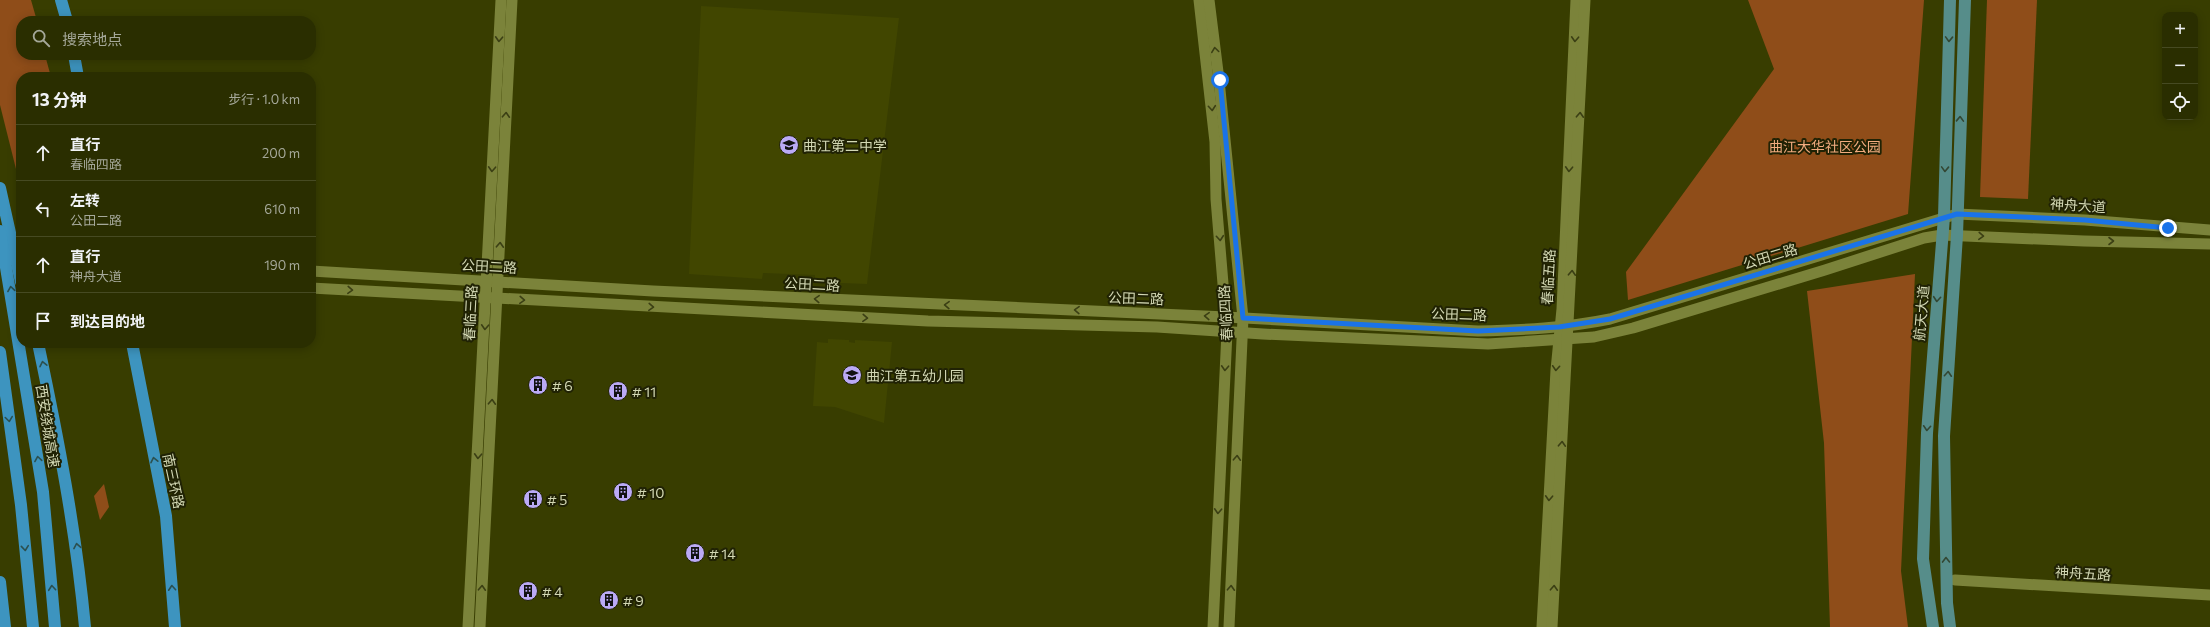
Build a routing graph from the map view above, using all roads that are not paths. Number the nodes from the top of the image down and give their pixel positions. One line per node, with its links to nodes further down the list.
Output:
1 (61, 0): 10 (highway)
2 (501, 0): 23 (street, 春临三路, one-way to 23)
3 (512, 0): 24 (street, 春临三路, one-way to 3)
4 (1199, 0): 27 (street, 春临四路, one-way to 27)
5 (1209, 0): 28 (street, 春临四路, one-way to 5)
6 (1576, 0): 29 (street, 春临五路, one-way to 29)
7 (1585, 0): 29 (street, 春临五路, one-way to 7)
8 (1950, 0): 15 (main road, 航天大道, one-way to 15)
9 (1965, 0): 14 (main road, one-way to 9)
10 (66, 16)
11 (75, 60): 12 (highway)
12 (77, 72)
13 (0, 188): 21 (highway)
14 (1957, 214): 15 (street, 神舟大道); 16 (street, 神舟大道); 19 (main road)
15 (1944, 217): 18 (main road, 航天大道); 29 (street, 公田二路)
16 (2210, 230)
17 (0, 232): 30 (highway, 西安绕城高速, one-way to 17)
18 (1942, 235): 19 (street); 33 (street, 公田二路); 52 (main road, 航天大道, one-way to 52)
19 (1957, 235): 20 (street, one-way to 20); 53 (main road, one-way to 19)
20 (2210, 244)
21 (16, 260)
22 (316, 271): 23 (street, 公田二路)
23 (487, 280): 24 (street, 公田二路); 26 (street, 春临三路)
24 (498, 281): 26 (street, 春临三路); 27 (street, 公田二路, one-way to 24)
25 (316, 288): 26 (street, 公田二路, one-way to 26)
26 (492, 298): 31 (street, 公田二路, one-way to 31); 46 (street, 春临三路, one-way to 46); 47 (street, 春临三路, one-way to 26)
27 (1226, 317): 28 (street, 公田二路); 31 (street, 春临四路)
28 (1243, 318): 29 (street, 公田二路); 32 (street, 春临四路)
29 (1564, 326): 33 (street, 春临五路)
30 (16, 329)
31 (1227, 332): 32 (street, 公田二路); 48 (street, 春临四路, one-way to 48)
32 (1242, 333): 33 (street, 公田二路); 49 (street, 春临四路, one-way to 32)
33 (1563, 339): 50 (street, 春临五路, one-way to 50); 51 (street, 春临五路, one-way to 33)
34 (19, 348): 43 (highway, 西安绕城高速, one-way to 34)
35 (39, 348): 44 (highway, one-way to 35)
36 (133, 348): 45 (highway, 南三环路, one-way to 36)
37 (0, 352): 42 (highway, one-way to 42)
38 (1955, 580): 40 (street, 神舟五路)
39 (0, 582): 41 (highway)
40 (2210, 595)
41 (5, 627)
42 (33, 627)
43 (56, 627)
44 (85, 627)
45 (175, 627)
46 (468, 627)
47 (480, 627)
48 (1213, 627)
49 (1229, 627)
50 (1542, 627)
51 (1552, 627)
52 (1932, 627)
53 (1950, 627)

